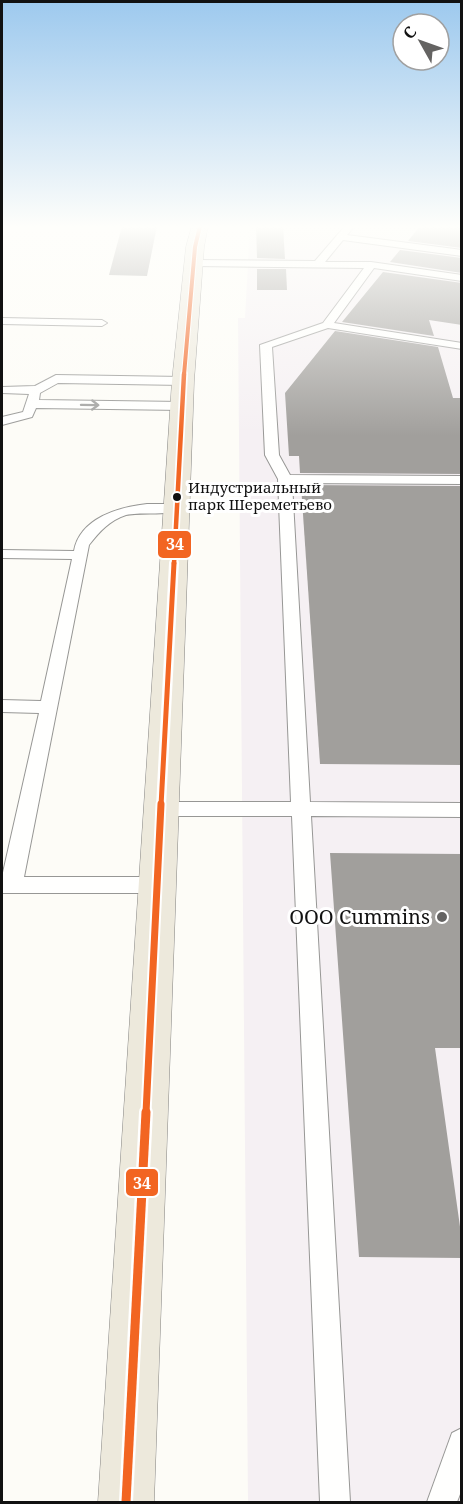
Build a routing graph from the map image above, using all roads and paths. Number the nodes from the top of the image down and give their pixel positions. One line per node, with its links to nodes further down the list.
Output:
1 (191, 296): 9 (main road)
2 (348, 296): 5 (lane)
3 (2, 321): 4 (lane)
4 (102, 323)
5 (327, 325): 6 (lane); 12 (lane)
6 (462, 346)
7 (2, 390): 8 (lane)
8 (37, 390): 9 (lane); 10 (lane)
9 (182, 393): 10 (lane, one-way to 9); 14 (main road)
10 (32, 404): 11 (lane)
11 (2, 421)
12 (285, 479): 13 (lane); 20 (lane)
13 (462, 480)
14 (176, 508): 16 (lane); 19 (main road)
15 (2, 554): 16 (lane)
16 (80, 555): 18 (lane)
17 (2, 706): 18 (lane)
18 (49, 707): 22 (lane)
19 (160, 809): 20 (lane); 23 (main road)
20 (301, 809): 21 (lane); 26 (lane)
21 (462, 810)
22 (7, 885): 23 (lane)
23 (156, 885): 25 (main road)
24 (462, 1443): 27 (lane)
25 (126, 1503)
26 (336, 1503)
27 (442, 1503)

